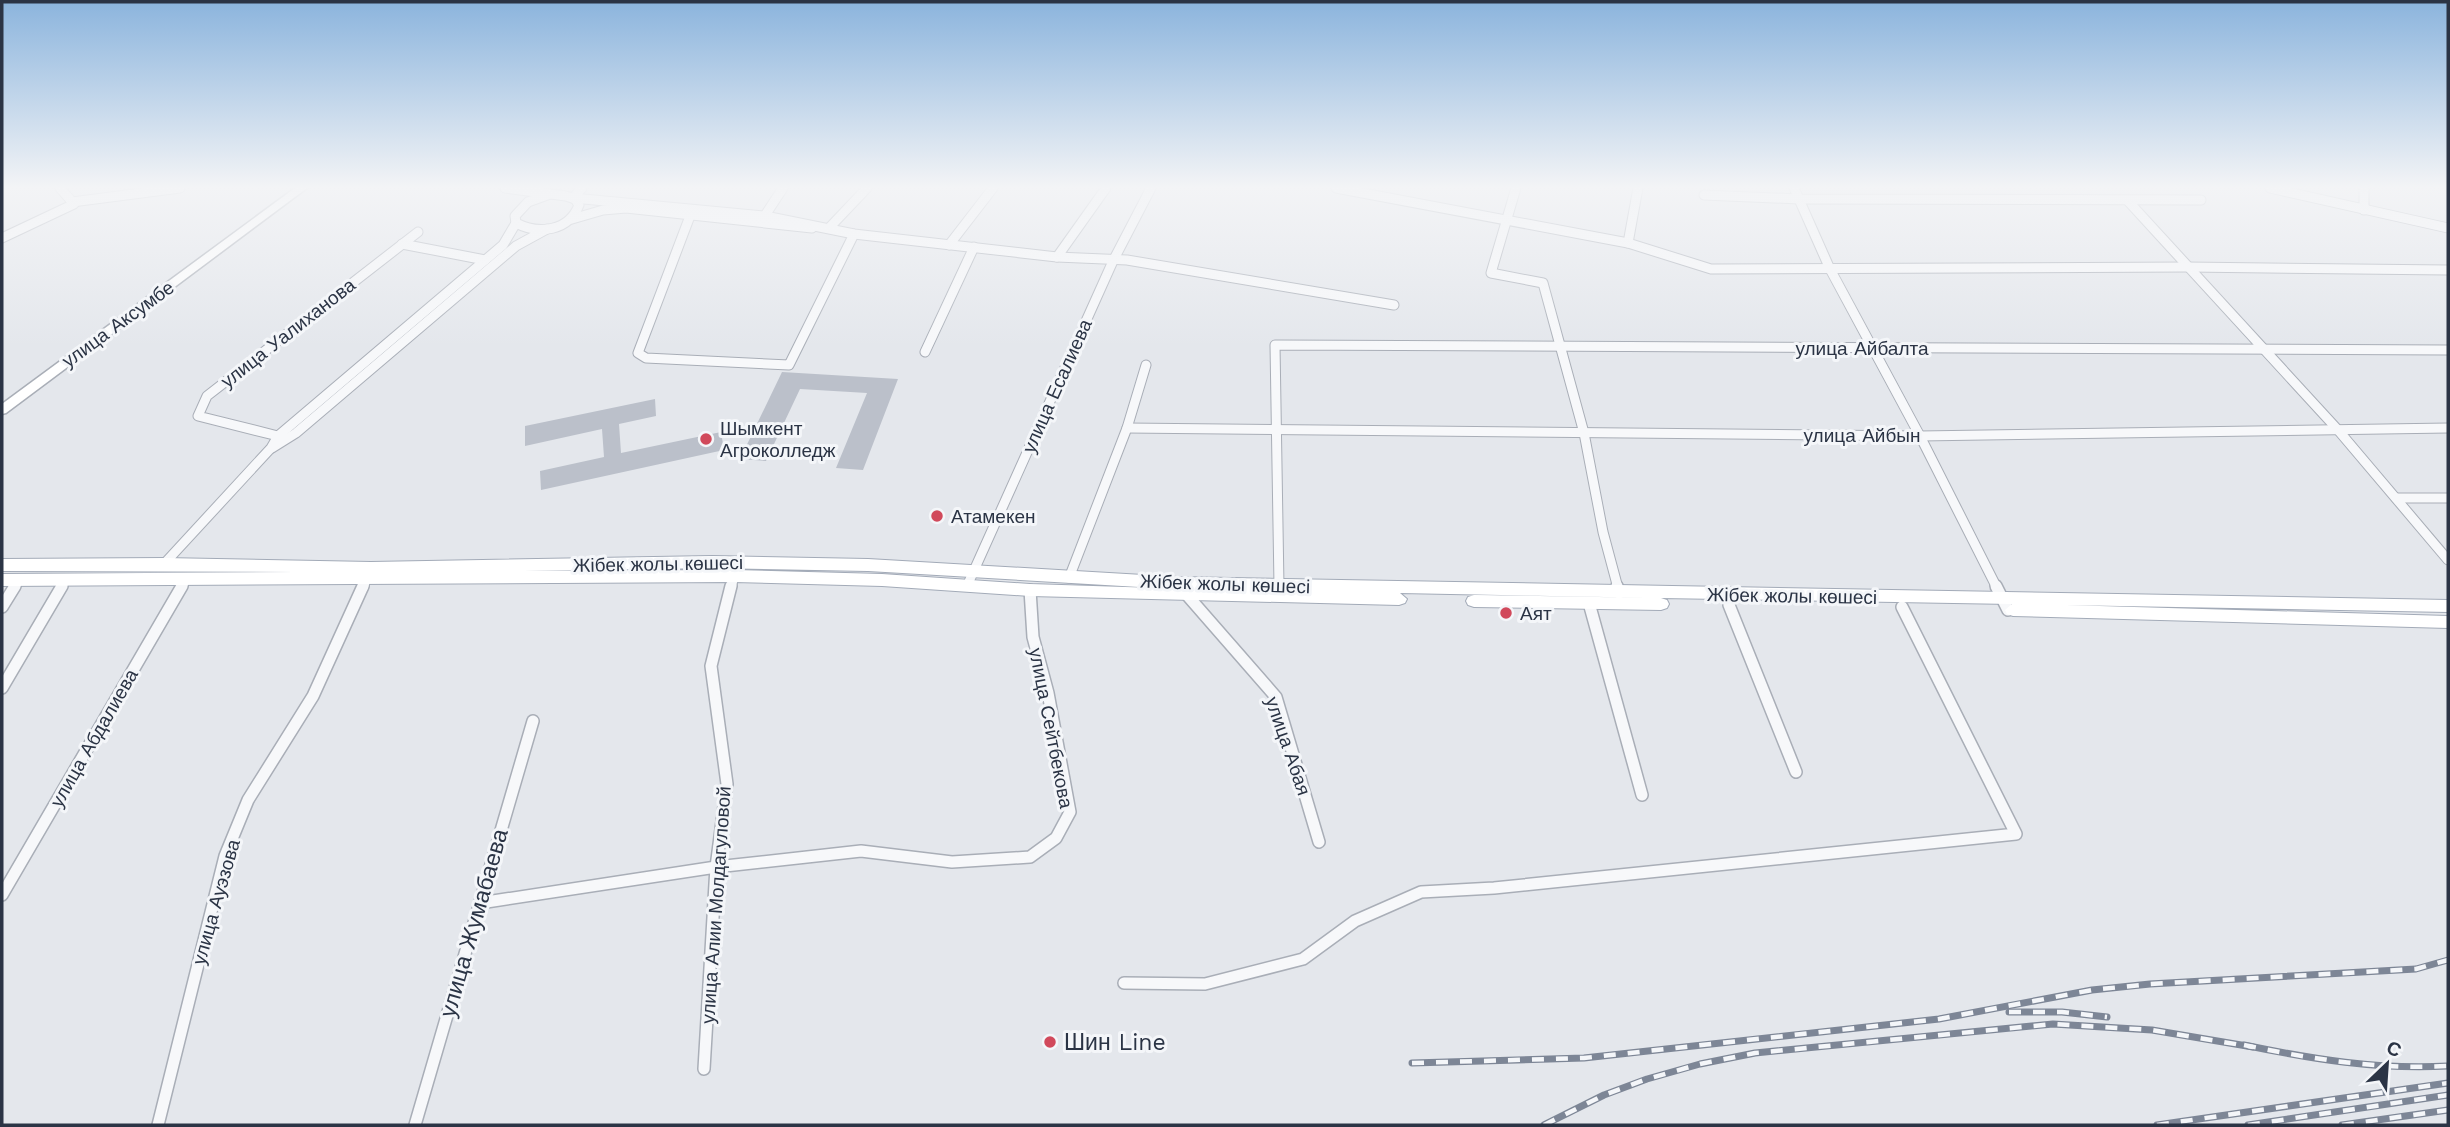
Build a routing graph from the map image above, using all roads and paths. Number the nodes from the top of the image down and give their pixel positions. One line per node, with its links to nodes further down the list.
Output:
1 (231, 241): 32 (main road, улица Аксумбе)
2 (407, 241): 16 (street, улица Уалиханова)
3 (506, 241): 20 (street)
4 (526, 241): 40 (street)
5 (681, 241): 6 (street)
6 (850, 241)
7 (920, 241): 17 (street)
8 (952, 241): 17 (street)
9 (1069, 241): 19 (street)
10 (1124, 241): 21 (street, улица Есалиева)
11 (1501, 241): 26 (street)
12 (1615, 241): 15 (street)
13 (1817, 241): 23 (street)
14 (2164, 241): 22 (street)
15 (1628, 243): 23 (street)
16 (402, 244): 20 (street); 38 (street, улица Уалиханова)
17 (949, 244): 18 (street)
18 (974, 247): 19 (street); 30 (street)
19 (1057, 257): 21 (street)
20 (485, 260): 38 (street)
21 (1113, 261): 25 (street); 48 (street, улица Есалиева)
22 (2188, 267): 23 (street); 24 (street); 28 (street)
23 (1830, 270): 27 (street)
24 (2448, 270)
25 (1394, 305)
26 (1560, 347): 27 (street, улица Айбалта); 35 (street, улица Айбалта); 37 (street)
27 (1872, 348): 28 (street, улица Айбалта); 39 (street)
28 (2262, 350): 29 (street, улица Айбалта); 36 (street)
29 (2448, 351)
30 (925, 352)
31 (1146, 365): 33 (street)
32 (2, 410)
33 (1127, 428): 35 (street, улица Айбын); 47 (street)
34 (2448, 428): 36 (street, улица Айбын)
35 (1276, 429): 37 (street, улица Айбын); 53 (street)
36 (2338, 430): 39 (street, улица Айбын); 41 (street)
37 (1584, 433): 39 (street, улица Айбын); 55 (street)
38 (278, 436): 40 (street)
39 (1920, 436): 59 (street)
40 (271, 448): 44 (street)
41 (2396, 498): 42 (street); 43 (street)
42 (2448, 498)
43 (2448, 560)
44 (164, 564): 45 (main road, Жібек жолы көшесі); 48 (main road, Жібек жолы көшесі)
45 (2, 565)
46 (733, 576): 48 (main road, Жібек жолы көшесі); 52 (main road, Жібек жолы көшесі); 69 (street, улица Алии Молдагуловой)
47 (1069, 578): 48 (main road, Жібек жолы көшесі); 53 (main road, Жібек жолы көшесі)
48 (970, 579): 54 (main road, Жібек жолы көшесі)
49 (10, 580): 50 (main road, Жібек жолы көшесі); 61 (street)
50 (65, 580): 51 (main road, Жібек жолы көшесі); 64 (street)
51 (185, 580): 52 (main road, Жібек жолы көшесі); 70 (street, улица Абдалиева)
52 (366, 580): 74 (street, улица Ауэзова)
53 (1279, 586): 55 (main road, Жібек жолы көшесі)
54 (1030, 590): 56 (main road, Жібек жолы көшесі); 69 (street, улица Сейтбекова)
55 (1619, 593): 59 (main road, Жібек жолы көшесі)
56 (1187, 595): 57 (main road, Жібек жолы көшесі); 68 (street, улица Абая)
57 (1589, 603): 58 (main road, Жібек жолы көшесі); 67 (street)
58 (1729, 605): 62 (main road, Жібек жолы көшесі); 66 (street)
59 (2005, 605): 60 (main road, Жібек жолы көшесі); 62 (main road, Жібек жолы көшесі); 63 (main road, Жібек жолы көшесі)
60 (2448, 606)
61 (2, 607)
62 (1902, 607): 72 (street)
63 (2448, 622)
64 (2, 688)
65 (533, 721): 71 (street, улица Жумабаева)
66 (1796, 772)
67 (1642, 795)
68 (1319, 842)
69 (716, 867): 71 (street, улица Сейтбекова); 73 (street, улица Алии Молдагуловой)
70 (2, 895)
71 (480, 903): 75 (street, улица Жумабаева)
72 (1124, 983)
73 (704, 1069)
74 (158, 1125)
75 (415, 1125)

